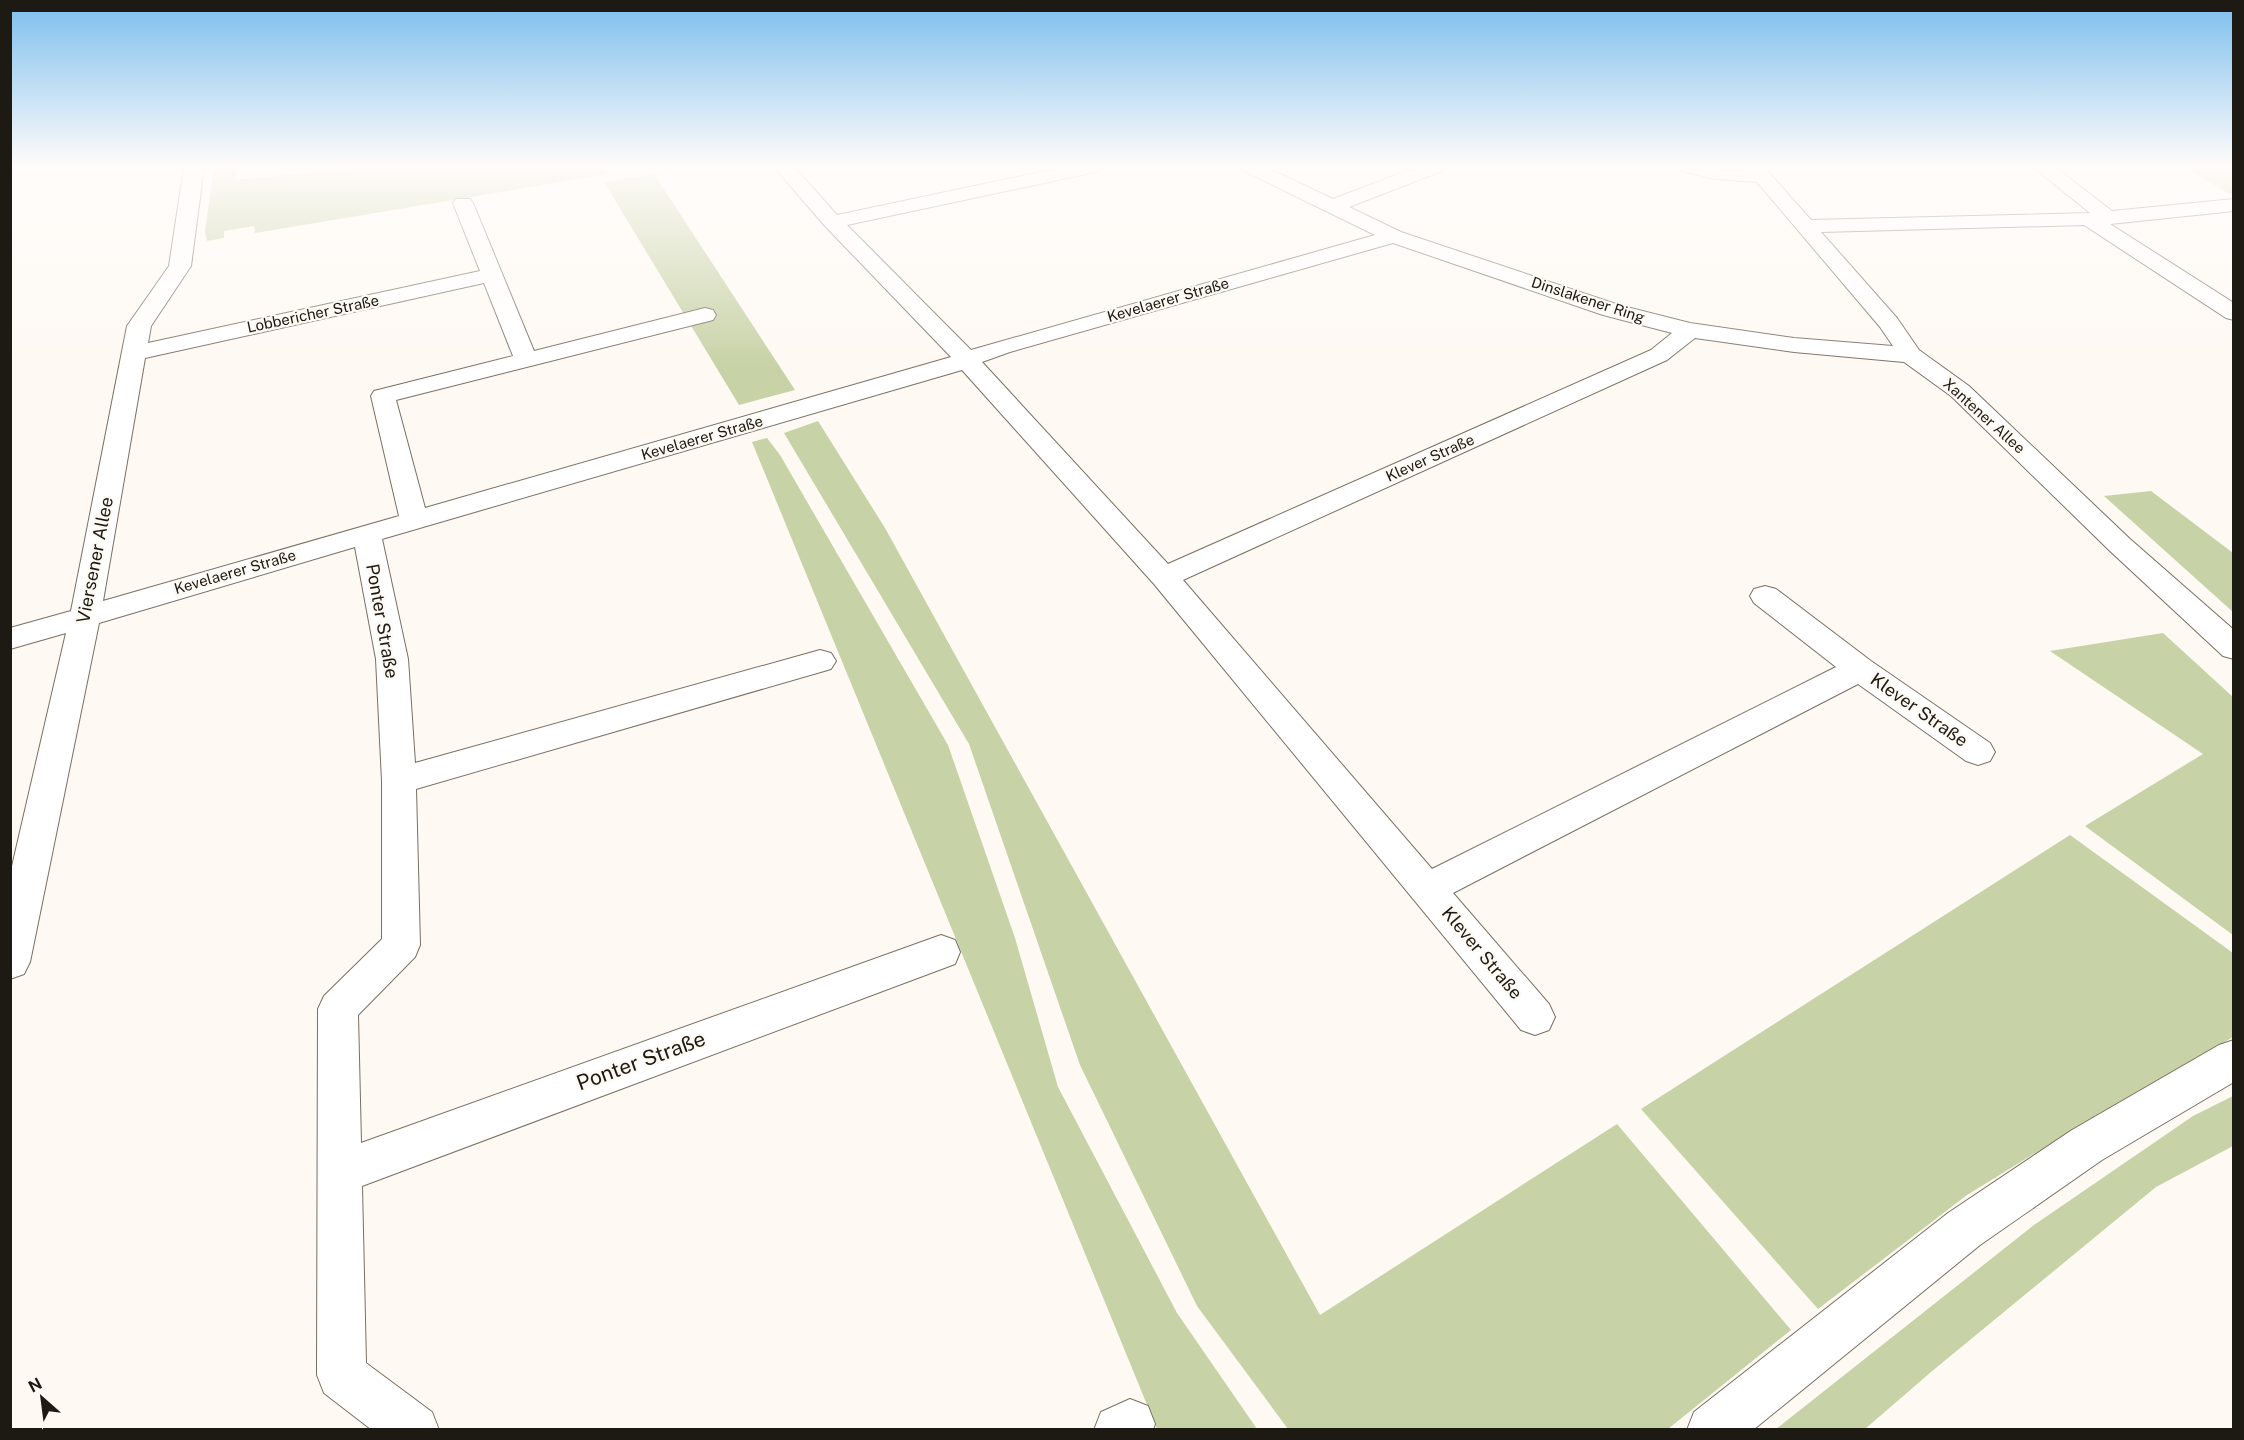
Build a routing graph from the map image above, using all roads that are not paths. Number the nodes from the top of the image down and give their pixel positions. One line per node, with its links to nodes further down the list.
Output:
1 (184, 234): 14 (street, Viersener Allee)
2 (476, 234): 8 (street)
3 (844, 234): 16 (street, Klever Straße)
4 (1388, 234): 7 (street, Dinslakener Ring)
5 (1814, 234): 15 (street, Xantener Allee)
6 (2120, 234): 10 (street)
7 (1394, 237): 13 (street, Dinslakener Ring); 16 (street, Kevelaerer Straße)
8 (492, 275): 14 (street, Lobbericher Straße); 17 (street)
9 (2234, 287): 10 (street)
10 (2200, 292): 11 (street)
11 (2234, 313)
12 (705, 315): 17 (street)
13 (1690, 330): 15 (street, Dinslakener Ring); 20 (street, Klever Straße)
14 (134, 353): 22 (street, Viersener Allee)
15 (1910, 355): 24 (street, Xantener Allee)
16 (966, 359): 18 (street, Kevelaerer Straße); 20 (street, Klever Straße)
17 (526, 360): 18 (street)
18 (414, 520): 19 (street, Kevelaerer Straße)
19 (366, 534): 22 (street, Kevelaerer Straße); 28 (street, Ponter Straße)
20 (1164, 577): 29 (street, Klever Straße)
21 (1765, 596): 26 (street, Klever Straße)
22 (85, 617): 23 (street, Kevelaerer Straße); 31 (street, Viersener Allee)
23 (10, 639)
24 (2234, 648)
25 (820, 661): 28 (street)
26 (1860, 669): 27 (street, Klever Straße); 29 (street, Klever Straße)
27 (1978, 752)
28 (399, 781): 34 (street, Ponter Straße)
29 (1429, 888): 32 (street, Klever Straße)
30 (942, 952): 34 (street, Ponter Straße)
31 (10, 962)
32 (1535, 1017)
33 (2234, 1059): 36 (street)
34 (341, 1172): 35 (street, Ponter Straße)
35 (414, 1430)
36 (1712, 1430)

